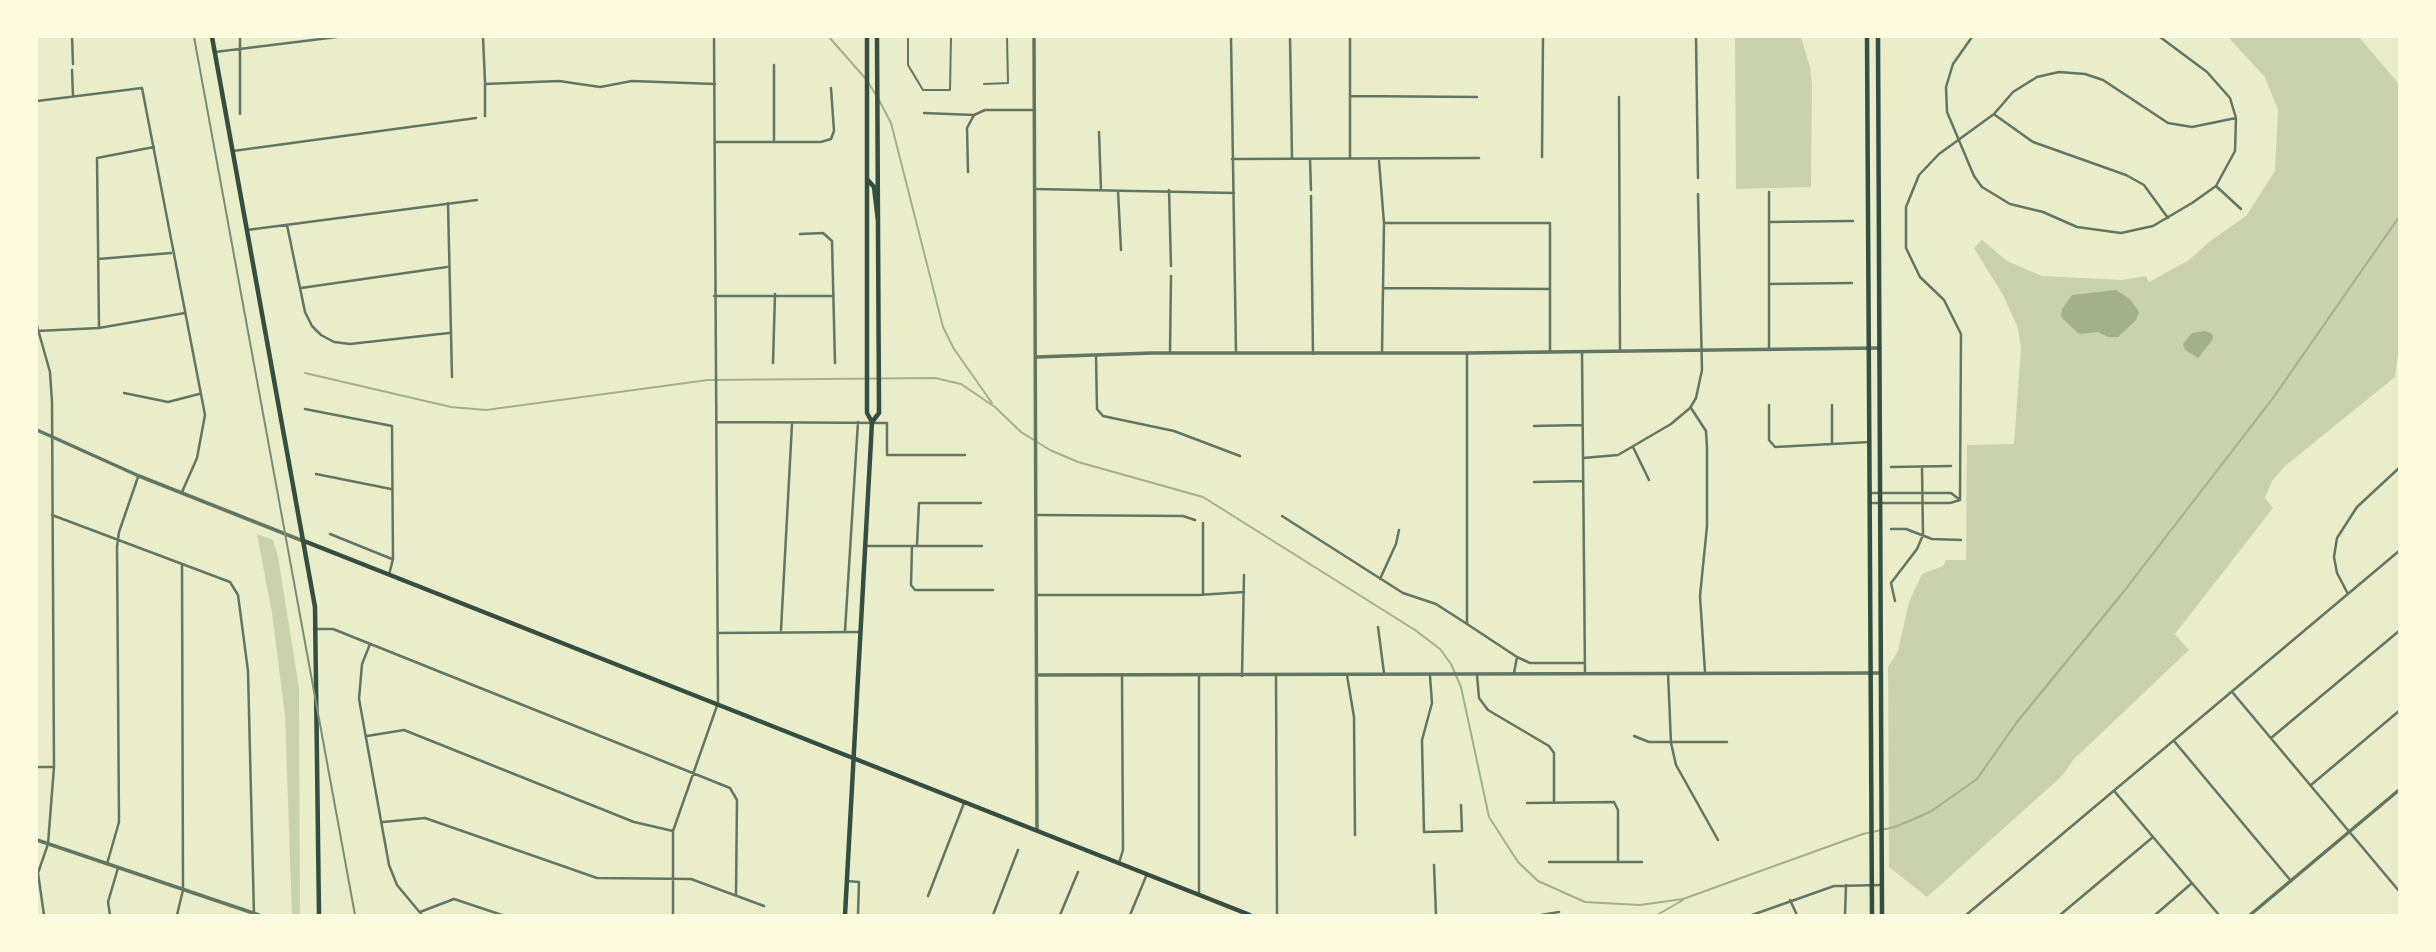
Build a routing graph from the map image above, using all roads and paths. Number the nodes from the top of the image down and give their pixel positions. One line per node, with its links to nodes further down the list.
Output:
1 (72, 37): 24 (street)
2 (212, 37): 23 (main road)
3 (240, 37): 22 (street)
4 (337, 37): 22 (street)
5 (483, 37): 27 (street)
6 (714, 37): 28 (street)
7 (867, 37): 59 (main road)
8 (877, 37): 78 (main road)
9 (908, 37): 10 (lane)
10 (951, 37)
11 (1007, 37): 29 (lane)
12 (1034, 37): 36 (street)
13 (1231, 37): 53 (street)
14 (1290, 37): 54 (street)
15 (1350, 37): 32 (street)
16 (1543, 37): 50 (street)
17 (1696, 37): 58 (street)
18 (1867, 37): 100 (main road)
19 (1878, 37): 101 (main road)
20 (1972, 37): 45 (street)
21 (2160, 37): 43 (street)
22 (240, 50): 23 (street); 38 (street)
23 (215, 52): 49 (main road)
24 (73, 64)
25 (774, 65): 46 (street)
26 (72, 70): 31 (street)
27 (485, 83): 28 (street); 41 (street)
28 (715, 84): 47 (street)
29 (984, 84)
30 (831, 89): 46 (street)
31 (73, 96): 35 (street); 48 (street)
32 (1351, 96): 33 (street); 51 (street)
33 (1477, 97)
34 (1619, 97): 104 (street)
35 (37, 101)
36 (1035, 110): 40 (street); 61 (street)
37 (924, 113): 40 (street)
38 (240, 114)
39 (1994, 114): 43 (street); 45 (street); 73 (street)
40 (974, 115): 57 (street)
41 (485, 116)
42 (476, 118): 49 (street)
43 (2236, 118): 60 (street)
44 (1099, 132): 62 (street)
45 (1958, 138): 73 (street); 151 (street)
46 (774, 141): 47 (street)
47 (716, 142): 93 (street)
48 (154, 147): 82 (street); 83 (street)
49 (233, 151): 79 (main road)
50 (1542, 157)
51 (1350, 158): 55 (street); 56 (street)
52 (1479, 158): 56 (street)
53 (1232, 159): 54 (street); 67 (street)
54 (1292, 159): 55 (street)
55 (1310, 159): 65 (street)
56 (1379, 160): 76 (street)
57 (968, 172)
58 (1698, 178)
59 (867, 179): 78 (main road); 125 (main road)
60 (2216, 186): 72 (street); 73 (street)
61 (1035, 189): 62 (street); 113 (street)
62 (1101, 190): 63 (street)
63 (1118, 190): 64 (street); 81 (street)
64 (1169, 190): 67 (street); 84 (street)
65 (1311, 190)
66 (1769, 192): 75 (street)
67 (1234, 193): 110 (street)
68 (1698, 194): 105 (street)
69 (1311, 196): 111 (street)
70 (477, 200): 71 (street)
71 (448, 203): 77 (street); 85 (street)
72 (2241, 209)
73 (2168, 218)
74 (1853, 221): 75 (street)
75 (1769, 222): 88 (street)
76 (1384, 223): 90 (street); 91 (street)
77 (287, 225): 79 (street); 89 (street)
78 (879, 225): 125 (main road)
79 (247, 230): 167 (main road)
80 (800, 234): 94 (street)
81 (1121, 250)
82 (173, 253): 83 (street); 95 (street)
83 (98, 260): 97 (street)
84 (1171, 266)
85 (448, 267): 89 (street); 99 (street)
86 (1171, 276): 107 (street)
87 (1852, 283): 88 (street)
88 (1769, 284): 102 (street)
89 (301, 288): 99 (street)
90 (1384, 288): 91 (street); 108 (street)
91 (1549, 289): 103 (street)
92 (775, 294): 93 (street); 94 (street); 114 (street)
93 (714, 296): 123 (street)
94 (832, 296): 115 (street)
95 (185, 313): 97 (street); 118 (street)
96 (37, 326): 98 (street)
97 (99, 328): 98 (street)
98 (37, 331): 130 (street)
99 (449, 332): 116 (street)
100 (1871, 348): 101 (street); 102 (street); 131 (main road)
101 (1880, 348): 149 (main road)
102 (1769, 350): 105 (street)
103 (1550, 351): 106 (street); 109 (street)
104 (1620, 351): 105 (street); 106 (street)
105 (1702, 351): 121 (street)
106 (1582, 352): 127 (street)
107 (1170, 353): 110 (street); 112 (street)
108 (1382, 353): 109 (street); 111 (street)
109 (1467, 353): 184 (street)
110 (1236, 354): 111 (street)
111 (1313, 354)
112 (1096, 355): 113 (street); 135 (street)
113 (1036, 357): 157 (street)
114 (774, 363)
115 (835, 363)
116 (452, 377)
117 (124, 393): 118 (street)
118 (200, 394): 147 (street)
119 (1769, 405): 132 (street)
120 (1832, 405): 132 (street)
121 (1690, 408): 133 (street); 196 (street)
122 (305, 409): 146 (street)
123 (717, 422): 126 (street); 191 (street)
124 (858, 422): 125 (street); 126 (street); 188 (street)
125 (872, 422): 134 (street); 168 (main road)
126 (792, 423): 187 (street)
127 (1582, 425): 128 (street); 136 (street)
128 (1534, 426)
129 (37, 430): 130 (street)
130 (52, 439): 142 (street); 156 (street)
131 (1870, 442): 132 (street); 148 (main road)
132 (1832, 444)
133 (1633, 447): 136 (street); 143 (street)
134 (965, 455)
135 (1240, 456)
136 (1583, 458): 144 (street)
137 (1951, 466): 139 (street)
138 (1891, 467): 139 (street)
139 (1922, 467): 150 (street)
140 (2399, 468): 180 (street)
141 (316, 474): 146 (street)
142 (139, 476): 147 (street); 165 (street)
143 (1649, 480)
144 (1583, 481): 145 (street); 194 (street)
145 (1534, 482)
146 (392, 490): 173 (street)
147 (182, 492): 167 (street)
148 (1870, 493): 149 (street); 153 (main road)
149 (1880, 493): 150 (street); 155 (main road)
150 (1922, 493): 151 (street); 154 (street)
151 (1960, 500): 154 (street)
152 (981, 503): 170 (street)
153 (1870, 503): 155 (street); 199 (main road)
154 (1922, 503): 155 (street); 164 (street)
155 (1880, 504): 200 (main road)
156 (52, 515): 165 (street); 221 (street)
157 (1038, 515): 159 (street); 181 (street)
158 (1282, 516): 177 (street)
159 (1195, 520)
160 (1203, 523): 182 (street)
161 (1891, 529): 164 (street)
162 (1399, 530): 177 (street)
163 (330, 534): 173 (street)
164 (1923, 536): 166 (street); 183 (street)
165 (118, 539): 174 (street); 244 (street)
166 (1961, 540)
167 (304, 541): 175 (main road); 186 (main road)
168 (864, 546): 169 (street); 190 (main road)
169 (912, 546): 170 (street); 178 (street)
170 (917, 546): 171 (street)
171 (982, 546)
172 (2399, 551): 180 (street)
173 (393, 559): 175 (street)
174 (182, 566): 256 (street); 268 (street)
175 (389, 575): 211 (main road)
176 (1244, 575): 179 (street)
177 (1380, 579): 184 (street)
178 (993, 590)
179 (1244, 592): 182 (street); 206 (street)
180 (2348, 594): 210 (street)
181 (1038, 595): 182 (street); 204 (street)
182 (1203, 595)
183 (1895, 601)
184 (1467, 624): 193 (street)
185 (1378, 627): 197 (street)
186 (317, 629): 192 (street); 269 (main road)
187 (781, 630): 188 (street); 191 (street)
188 (845, 631): 190 (street)
189 (2399, 631): 215 (street)
190 (859, 632): 219 (main road)
191 (718, 633): 211 (street)
192 (370, 644): 213 (street); 222 (street)
193 (1517, 657): 194 (street); 201 (street)
194 (1585, 663): 198 (street)
195 (1668, 672): 196 (street); 198 (street); 218 (street)
196 (1705, 672): 199 (street)
197 (1384, 673): 202 (street); 208 (street)
198 (1585, 673): 201 (street)
199 (1871, 673): 200 (street); 254 (main road)
200 (1880, 673): 255 (main road)
201 (1514, 674): 203 (street)
202 (1347, 675): 207 (street); 234 (street)
203 (1477, 675): 208 (street); 226 (street)
204 (1038, 676): 209 (street); 231 (street)
205 (1199, 676): 206 (street); 209 (street); 259 (street)
206 (1242, 676): 207 (street)
207 (1276, 676): 278 (street)
208 (1430, 676): 229 (street)
209 (1122, 677): 243 (street)
210 (2233, 693): 215 (street); 216 (street)
211 (718, 703): 219 (main road); 222 (street)
212 (2399, 711): 223 (street)
213 (367, 736): 230 (street); 232 (street)
214 (1634, 736): 218 (street)
215 (2271, 738): 223 (street)
216 (2173, 740): 225 (street); 251 (street)
217 (1727, 742): 218 (street)
218 (1671, 743): 236 (street)
219 (854, 758): 227 (main road); 250 (main road)
220 (37, 766): 221 (street)
221 (54, 767): 238 (street)
222 (693, 773): 232 (street); 258 (street)
223 (2311, 785): 233 (street)
224 (2399, 790): 233 (street)
225 (2115, 792): 235 (street); 286 (street)
226 (1554, 802): 228 (street); 241 (street)
227 (964, 803): 231 (main road); 260 (street)
228 (1527, 803)
229 (1461, 805)
230 (383, 822): 249 (street); 264 (street)
231 (1037, 829): 243 (main road)
232 (673, 831): 249 (street)
233 (2350, 831): 251 (street); 257 (street)
234 (1355, 835)
235 (2153, 837): 252 (street); 287 (street)
236 (1718, 840)
237 (37, 841): 238 (street)
238 (48, 844): 244 (street); 265 (street)
239 (1018, 850): 274 (street)
240 (1549, 862): 241 (street)
241 (1618, 862): 242 (street)
242 (1642, 862)
243 (1119, 863): 248 (main road)
244 (107, 864): 246 (street)
245 (1434, 865): 279 (street)
246 (118, 867): 256 (street); 266 (street)
247 (1078, 872): 275 (street)
248 (1147, 874): 259 (main road); 276 (street)
249 (672, 879): 258 (street); 271 (street)
250 (846, 881): 272 (main road); 273 (street)
251 (2291, 881): 290 (street)
252 (2192, 883): 288 (street); 289 (street)
253 (1846, 885): 254 (street); 261 (street); 283 (street)
254 (1872, 885): 255 (street); 284 (main road)
255 (1882, 885): 285 (main road)
256 (183, 890): 267 (street); 268 (street)
257 (2399, 891)
258 (736, 895): 262 (street)
259 (1199, 895): 277 (main road)
260 (928, 896)
261 (1790, 900): 281 (street); 282 (street)
262 (764, 906)
263 (1559, 912): 280 (street)
264 (421, 914): 270 (street)
265 (44, 915)
266 (110, 915)
267 (177, 915)
268 (256, 915)
269 (319, 915)
270 (502, 915)
271 (673, 915)
272 (845, 915)
273 (858, 915)
274 (993, 915)
275 (1060, 915)
276 (1130, 915)
277 (1250, 915)
278 (1277, 915)
279 (1436, 915)
280 (1541, 915)
281 (1752, 915)
282 (1797, 915)
283 (1845, 915)
284 (1872, 915)
285 (1882, 915)
286 (1966, 915)
287 (2060, 915)
288 (2155, 915)
289 (2219, 915)
290 (2250, 915)

